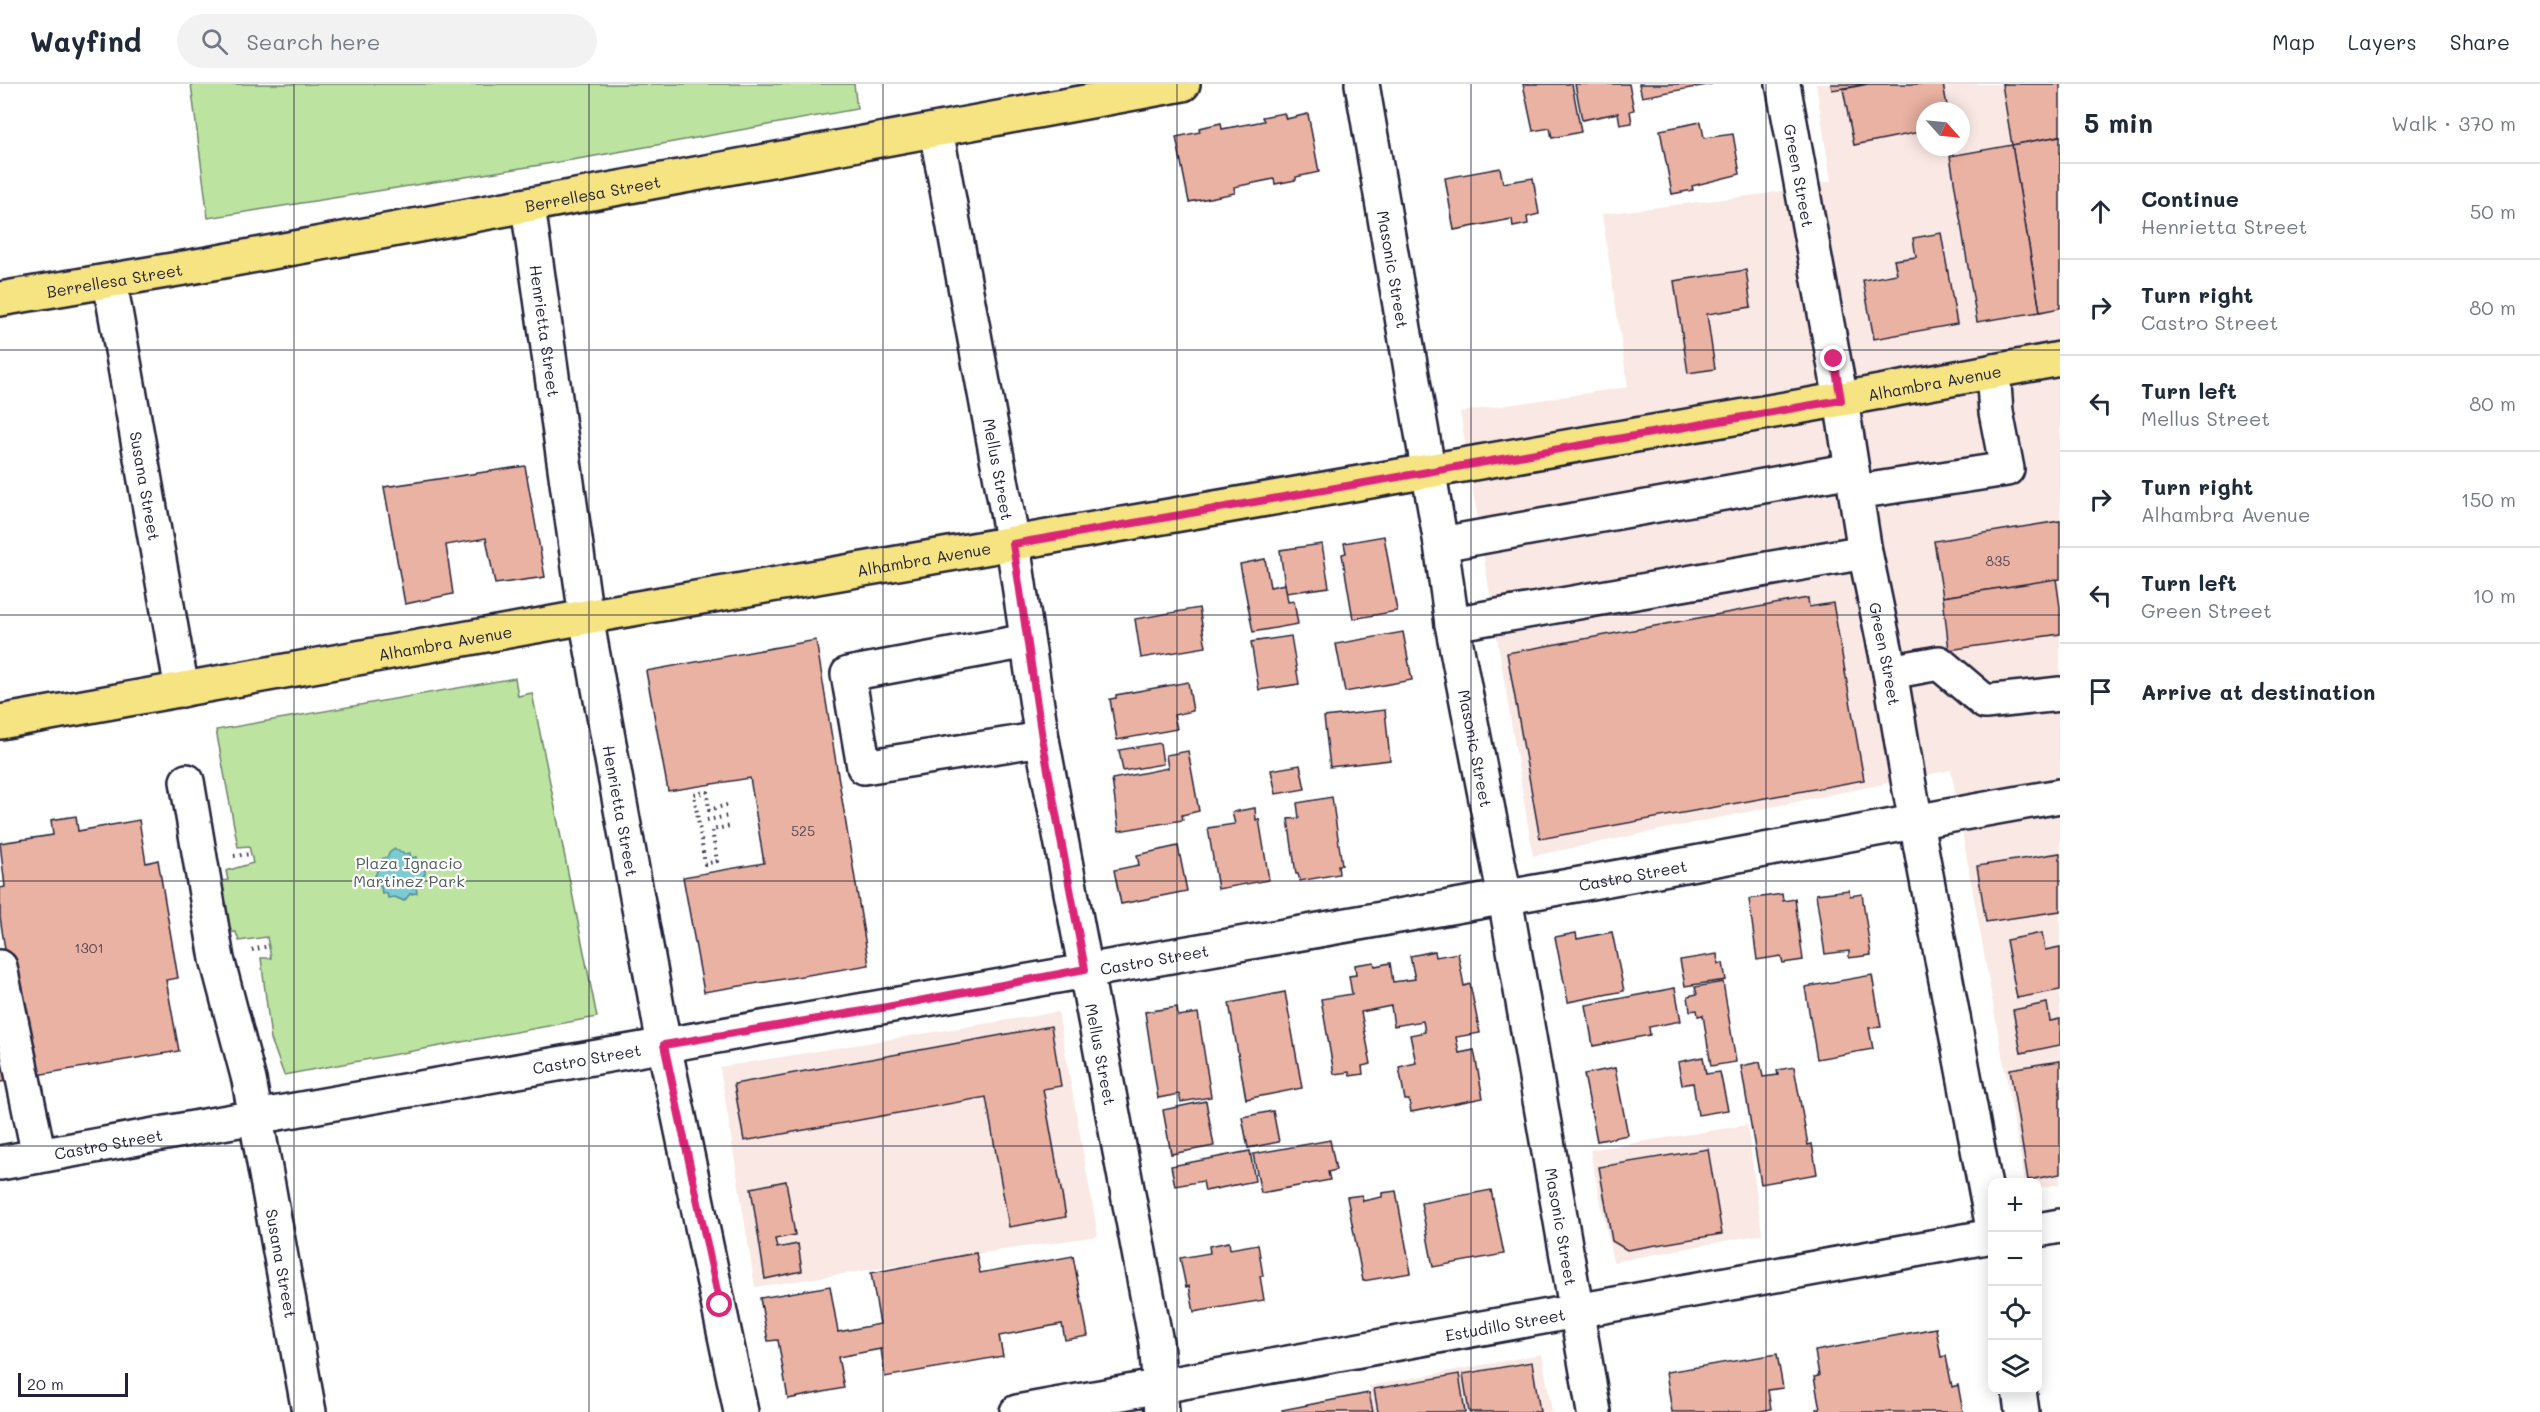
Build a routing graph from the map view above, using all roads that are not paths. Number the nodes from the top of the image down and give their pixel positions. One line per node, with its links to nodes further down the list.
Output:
1 (1183, 84): 4 (main road, Berrellesa Street)
2 (1362, 84): 11 (street, Masonic Street)
3 (1783, 84): 10 (street, Green Street)
4 (936, 130): 5 (main road, Berrellesa Street); 13 (street, Mellus Street)
5 (528, 206): 6 (main road, Berrellesa Street); 16 (street, Henrietta Street)
6 (110, 282): 7 (main road, Berrellesa Street); 20 (street, Susana Street)
7 (0, 299)
8 (2060, 358): 9 (main road, Alhambra Avenue)
9 (1993, 371): 10 (main road, Alhambra Avenue); 12 (street)
10 (1841, 400): 11 (main road, Alhambra Avenue); 12 (street, Green Street)
11 (1428, 472): 13 (main road, Alhambra Avenue); 14 (street, Masonic Street)
12 (1854, 481): 14 (street); 15 (street, Green Street)
13 (1013, 544): 16 (main road, Alhambra Avenue); 18 (street, Mellus Street)
14 (1442, 544): 17 (street, Masonic Street)
15 (1865, 552): 17 (street); 19 (street, Green Street)
16 (586, 617): 20 (main road, Alhambra Avenue); 30 (street, Henrietta Street)
17 (1452, 624): 27 (street, Masonic Street)
18 (1027, 641): 23 (street, Mellus Street); 23 (street)
19 (1890, 672): 21 (street); 26 (street, Green Street)
20 (182, 690): 22 (main road, Alhambra Avenue)
21 (2060, 694)
22 (0, 722)
23 (1042, 738): 29 (street, Mellus Street)
24 (187, 781): 31 (street, Susana Street)
25 (2060, 796): 26 (street, Castro Street)
26 (1916, 822): 27 (street, Castro Street); 34 (street, Green Street)
27 (1505, 898): 29 (street, Castro Street); 38 (street, Masonic Street)
28 (0, 967): 32 (street)
29 (1085, 969): 30 (street, Castro Street); 40 (street, Mellus Street)
30 (664, 1045): 31 (street, Castro Street); 42 (street, Henrietta Street)
31 (256, 1116): 32 (street, Castro Street); 41 (street, Susana Street)
32 (39, 1156): 33 (street, Castro Street)
33 (0, 1163)
34 (1988, 1202)
35 (2060, 1226): 36 (street)
36 (2042, 1229)
37 (1988, 1237): 38 (street, Estudillo Street)
38 (1576, 1312): 40 (street, Estudillo Street); 44 (street, Masonic Street)
39 (2020, 1394): 45 (street)
40 (1161, 1399): 43 (street, Estudillo Street)
41 (309, 1412)
42 (741, 1412)
43 (1017, 1412)
44 (1594, 1412)
45 (2022, 1412)

